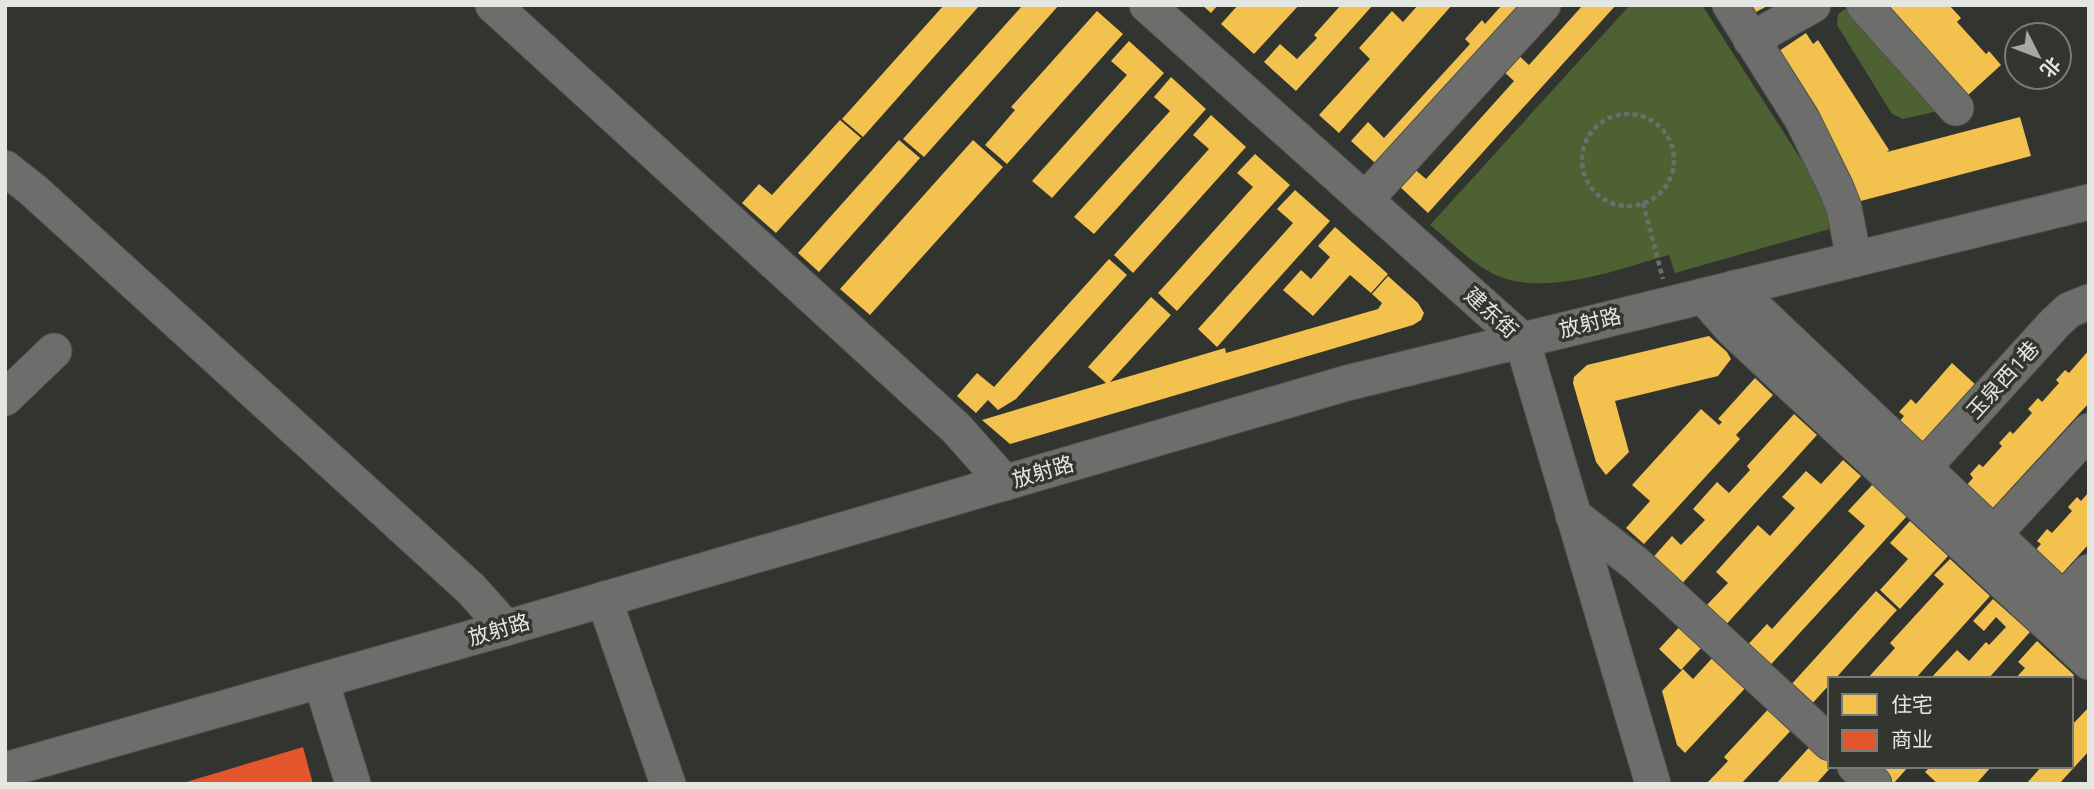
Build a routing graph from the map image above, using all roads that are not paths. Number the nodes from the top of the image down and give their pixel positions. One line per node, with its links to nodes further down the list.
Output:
1 (493, 5): 20 (street)
2 (1147, 5): 10 (street, 建东街)
3 (1543, 5): 10 (street)
4 (1730, 5): 7 (street)
5 (1813, 5): 7 (street)
6 (1864, 5): 8 (street)
7 (1751, 40): 12 (street)
8 (1956, 108)
9 (5, 168): 27 (street)
10 (1366, 201): 15 (street, 建东街)
11 (2089, 202): 12 (street, 放射路)
12 (1854, 259): 13 (street, 放射路)
13 (1702, 296): 15 (street, 放射路); 19 (street); 28 (street)
14 (2089, 302): 19 (street, 玉泉西1巷)
15 (1522, 340): 20 (street, 放射路); 21 (street, 建东街)
16 (54, 351): 17 (street)
17 (5, 398)
18 (2089, 431): 22 (street)
19 (1924, 467): 22 (street)
20 (1005, 483): 24 (street, 放射路)
21 (1573, 515): 30 (street); 35 (street, 建东街)
22 (1994, 534): 25 (street)
23 (2089, 572): 25 (street)
24 (604, 599): 27 (street, 放射路); 34 (street)
25 (2063, 600): 26 (street)
26 (2089, 624)
27 (506, 628): 29 (street, 放射路)
28 (2089, 662)
29 (321, 681): 32 (street, 放射路); 33 (street)
30 (1828, 741)
31 (1857, 768): 36 (street)
32 (5, 770)
33 (353, 784)
34 (668, 784)
35 (1653, 784)
36 (1874, 784)

